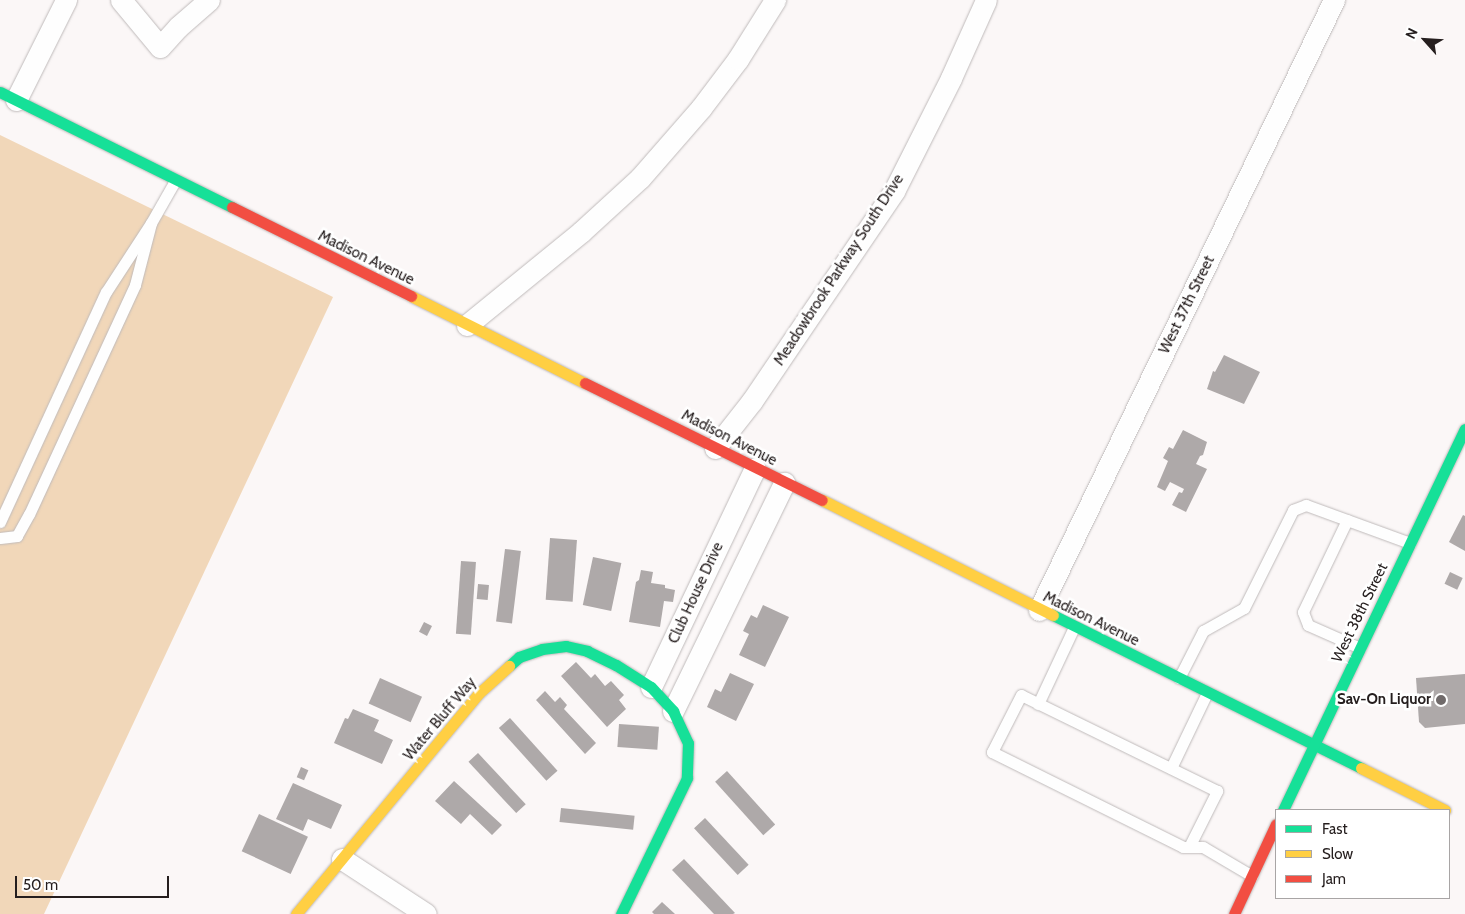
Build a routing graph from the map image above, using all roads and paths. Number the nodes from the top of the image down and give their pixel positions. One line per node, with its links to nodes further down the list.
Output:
1 (66, 0): 7 (street)
2 (122, 0): 3 (street)
3 (209, 0)
4 (775, 0): 10 (street)
5 (986, 0): 12 (street, Meadowbrook Parkway South Drive)
6 (1334, 0): 19 (street, West 37th Street)
7 (8, 96): 8 (street, Madison Avenue)
8 (175, 181): 9 (lane); 10 (street, Madison Avenue)
9 (151, 224): 16 (lane); 17 (lane)
10 (467, 325): 12 (street, Madison Avenue)
11 (1463, 438): 18 (street, West 38th Street)
12 (715, 448): 13 (street, Madison Avenue)
13 (755, 468): 14 (street, Madison Avenue); 23 (street, Club House Drive)
14 (784, 483): 19 (street, Madison Avenue); 26 (street, Club House Drive)
15 (1347, 520): 18 (lane); 21 (lane); 22 (lane)
16 (0, 522)
17 (0, 538)
18 (1410, 544): 21 (street, West 38th Street)
19 (1039, 610): 20 (street, Madison Avenue)
20 (1074, 627): 22 (street, Madison Avenue); 25 (lane)
21 (1360, 648): 27 (street, West 38th Street)
22 (1179, 679): 24 (street, Madison Avenue)
23 (651, 687): 26 (street); 33 (street, Water Bluff Way)
24 (1207, 693): 27 (street, Madison Avenue); 28 (lane)
25 (1038, 704): 28 (lane); 32 (lane)
26 (674, 711): 37 (street)
27 (1314, 746): 29 (street, West 38th Street); 30 (street, Madison Avenue)
28 (1171, 768): 32 (lane)
29 (1283, 809)
30 (1442, 809)
31 (1275, 826): 34 (street)
32 (1189, 847): 34 (lane)
33 (342, 859): 35 (street, Water Bluff Way); 36 (street)
34 (1252, 876): 38 (street)
35 (296, 914)
36 (426, 914)
37 (621, 914)
38 (1234, 914)

